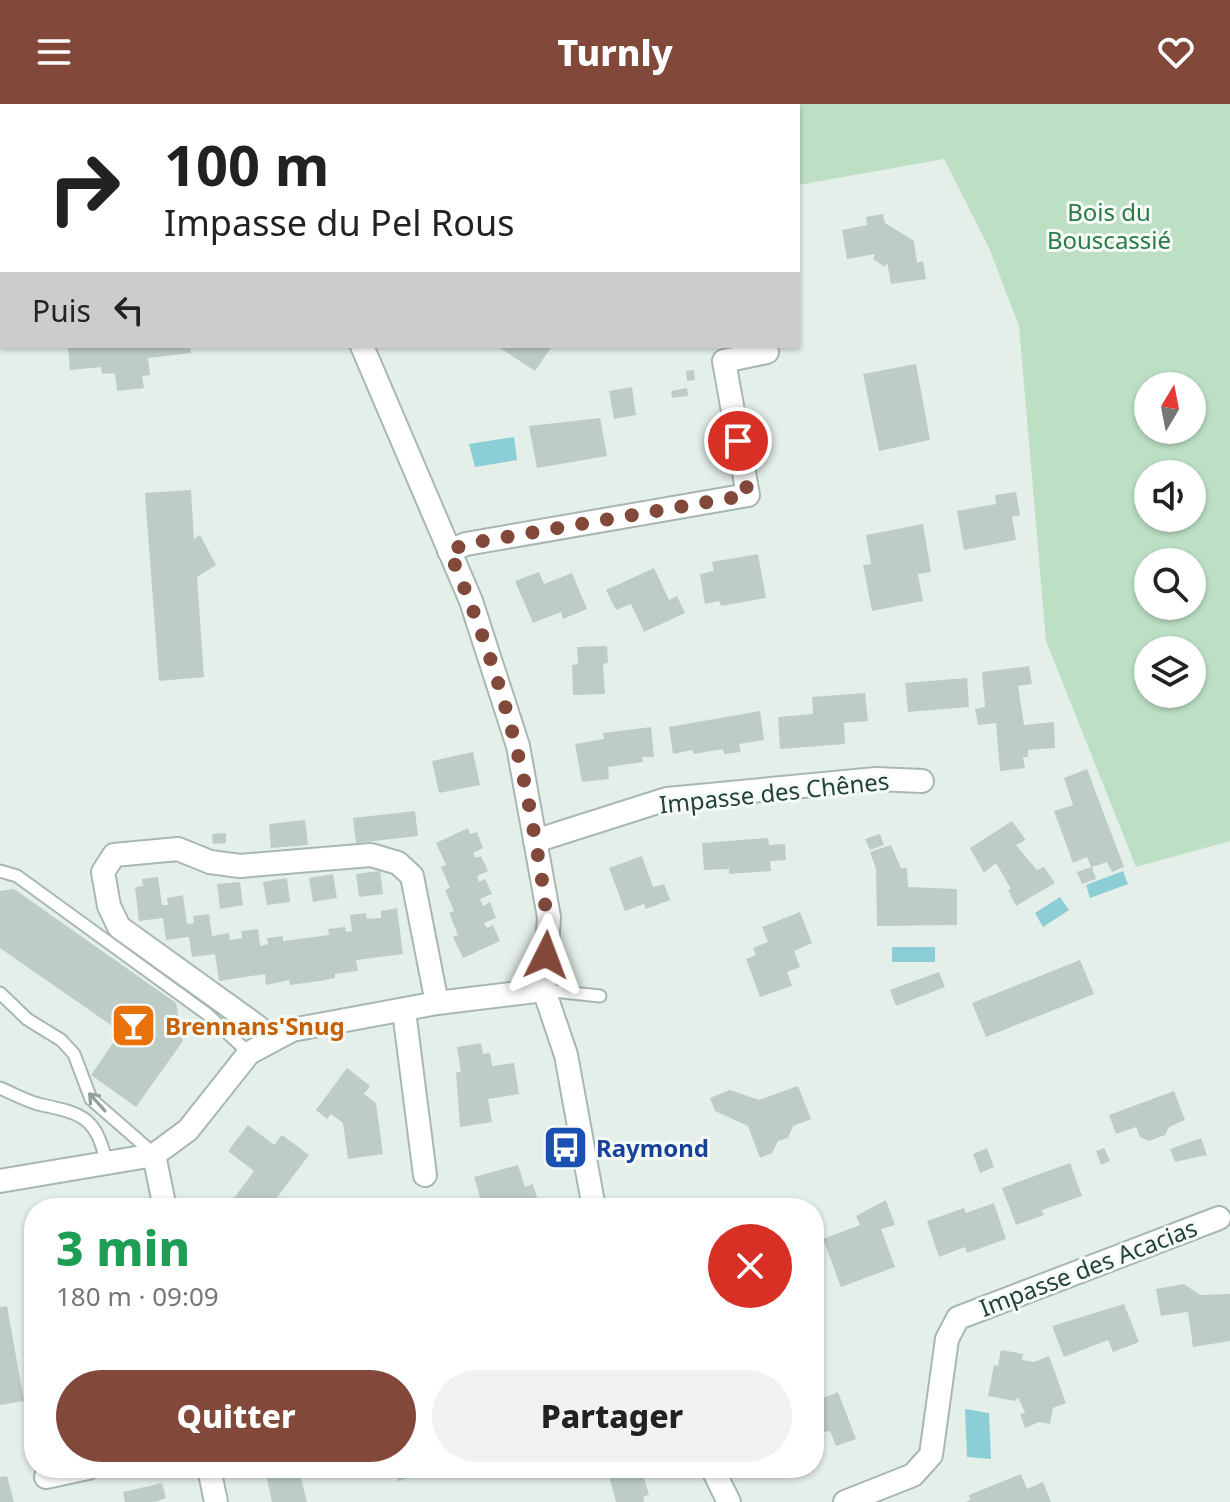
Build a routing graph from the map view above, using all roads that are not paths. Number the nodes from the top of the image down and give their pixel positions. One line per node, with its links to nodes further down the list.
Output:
1 (363, 348): 3 (street)
2 (767, 352): 3 (street)
3 (449, 551): 5 (street)
4 (922, 781): 5 (street, Impasse des Chênes)
5 (535, 841): 7 (street)
6 (0, 871): 13 (lane)
7 (544, 990): 9 (lane); 10 (street); 20 (street)
8 (0, 993): 15 (lane, one-way to 8)
9 (600, 996)
10 (437, 1003): 11 (street); 12 (street)
11 (404, 1011): 12 (street); 17 (street)
12 (268, 1040): 13 (street)
13 (249, 1053): 15 (street)
14 (0, 1088): 16 (lane)
15 (154, 1155): 16 (street); 19 (street)
16 (107, 1165): 18 (street)
17 (425, 1175)
18 (0, 1181)
19 (163, 1198)
20 (592, 1198)
21 (1219, 1218): 26 (street, Impasse des Acacias)
22 (211, 1478): 24 (street)
23 (717, 1478): 25 (street)
24 (216, 1502)
25 (729, 1502)
26 (845, 1502)

